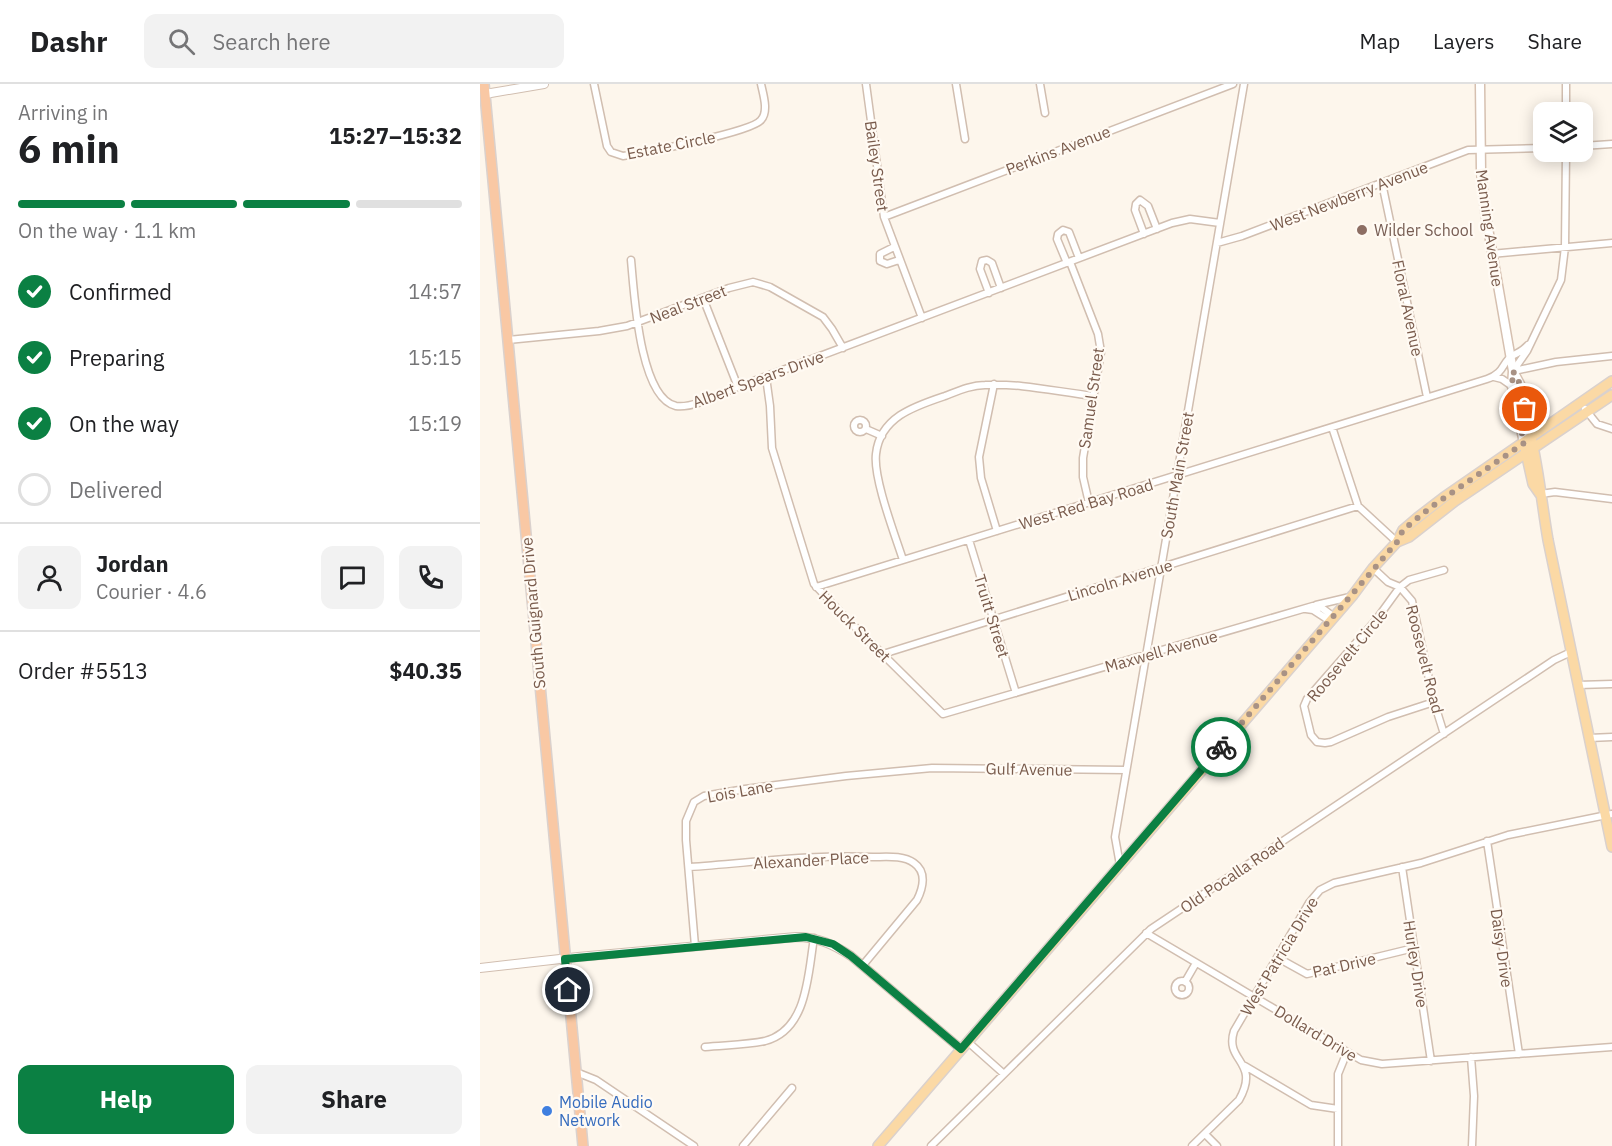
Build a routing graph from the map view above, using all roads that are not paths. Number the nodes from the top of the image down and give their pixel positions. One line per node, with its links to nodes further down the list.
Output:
1 (544, 84): 12 (street)
2 (594, 84): 3 (street, Estate Circle)
3 (761, 84)
4 (866, 84): 23 (street, Bailey Street)
5 (956, 84): 16 (street)
6 (1040, 84): 15 (street)
7 (1208, 84): 13 (street)
8 (1233, 84): 13 (street, Perkins Avenue)
9 (1244, 84): 24 (street, South Main Street)
10 (1480, 84): 20 (main road, Manning Avenue)
11 (1566, 84): 14 (street)
12 (485, 89): 41 (highway, South Guignard Drive)
13 (1209, 93): 23 (street, Perkins Avenue)
14 (1566, 102)
15 (1045, 113)
16 (965, 139)
17 (1612, 144): 18 (street)
18 (1593, 145)
19 (1533, 148): 20 (street, West Newberry Avenue)
20 (1480, 150): 22 (street, West Newberry Avenue); 31 (main road, Manning Avenue)
21 (1566, 162): 30 (street)
22 (1382, 183): 27 (street, West Newberry Avenue); 55 (street, Floral Avenue)
23 (884, 217): 29 (street, Bailey Street)
24 (1220, 223): 25 (street, Albert Spears Drive); 27 (street, South Main Street)
25 (1157, 229): 26 (street, Albert Spears Drive); 26 (street)
26 (1144, 234): 32 (street, Albert Spears Drive)
27 (1217, 243): 64 (street, South Main Street)
28 (1612, 243): 30 (street)
29 (894, 247): 34 (street, Bailey Street); 34 (street)
30 (1565, 247): 31 (street); 42 (street)
31 (1491, 254): 44 (main road, Manning Avenue)
32 (1079, 258): 35 (street, Albert Spears Drive); 35 (street)
33 (631, 260): 40 (street, Albert Spears Drive)
34 (899, 260): 39 (street, Bailey Street)
35 (1068, 263): 36 (street, Albert Spears Drive); 54 (street, Samuel Street)
36 (1001, 288): 37 (street, Albert Spears Drive); 37 (street)
37 (989, 292): 39 (street, Albert Spears Drive)
38 (703, 298): 40 (street, Neal Street); 43 (street, Neal Street); 52 (street)
39 (922, 318): 43 (street, Albert Spears Drive)
40 (638, 323): 41 (street, Neal Street); 52 (street, Albert Spears Drive)
41 (508, 340): 106 (highway, South Guignard Drive)
42 (1528, 345): 44 (street); 46 (street)
43 (843, 348): 47 (street, Albert Spears Drive)
44 (1510, 357): 46 (main road, Manning Avenue); 48 (street)
45 (1612, 357): 46 (street)
46 (1513, 371): 51 (main road, Manning Avenue); 62 (main road, Manning Avenue)
47 (766, 377): 52 (street, Albert Spears Drive); 76 (street, Houck Street)
48 (1493, 377): 51 (street); 55 (street, West Red Bay Road)
49 (1612, 381): 56 (main road)
50 (994, 384): 54 (street); 61 (street); 69 (street)
51 (1512, 386): 62 (main road, Manning Avenue)
52 (738, 387)
53 (1612, 395): 57 (main road)
54 (1094, 396): 67 (street, Samuel Street)
55 (1427, 397): 58 (street, West Red Bay Road)
56 (1581, 404): 57 (street); 62 (main road)
57 (1587, 412): 60 (street); 63 (main road)
58 (1332, 427): 64 (street, West Red Bay Road); 68 (street)
59 (866, 429): 61 (street)
60 (1612, 429)
61 (882, 436): 72 (street)
62 (1528, 440): 63 (main road, Manning Avenue); 71 (main road)
63 (1530, 451): 65 (main road, Manning Avenue); 71 (main road)
64 (1177, 476): 67 (street, West Red Bay Road); 73 (street, South Main Street)
65 (1540, 494): 66 (street); 83 (main road, Manning Avenue)
66 (1612, 498)
67 (1089, 503): 69 (street, West Red Bay Road)
68 (1358, 506): 71 (street); 73 (street, Lincoln Avenue)
69 (997, 531): 70 (street, West Red Bay Road)
70 (969, 540): 72 (street, West Red Bay Road); 82 (street, Truitt Street)
71 (1397, 542): 74 (main road)
72 (903, 560): 76 (street, West Red Bay Road)
73 (1161, 567): 82 (street, Lincoln Avenue); 85 (street, South Main Street)
74 (1373, 568): 77 (street); 78 (main road)
75 (1444, 570): 77 (street)
76 (816, 587): 84 (street, Houck Street)
77 (1400, 587): 89 (street, Roosevelt Road); 89 (street, Roosevelt Circle)
78 (1351, 597): 79 (street, Maxwell Avenue); 81 (main road)
79 (1313, 606): 80 (street, Maxwell Avenue); 81 (street)
80 (1306, 609): 81 (street); 85 (street, Maxwell Avenue)
81 (1332, 619): 98 (main road)
82 (993, 620): 84 (street, Lincoln Avenue); 88 (street, Truitt Street)
83 (1571, 652): 87 (main road, Manning Avenue); 90 (street, Old Pocalla Road)
84 (883, 654): 88 (street, Houck Street)
85 (1146, 656): 88 (street, Maxwell Avenue); 94 (street, South Main Street)
86 (1612, 684): 87 (street)
87 (1578, 685): 91 (main road, Manning Avenue)
88 (1016, 693)
89 (1434, 702): 90 (street, Roosevelt Road)
90 (1444, 734): 101 (street, Old Pocalla Road)
91 (1590, 738): 92 (street); 95 (main road, Manning Avenue)
92 (1612, 738)
93 (932, 768): 94 (street, Gulf Avenue); 99 (street, Lois Lane)
94 (1126, 770): 98 (street, South Main Street)
95 (1609, 814): 96 (street, West Patricia Drive); 97 (main road, Manning Avenue)
96 (1487, 841): 100 (street, West Patricia Drive); 116 (street, Daisy Drive)
97 (1612, 844)
98 (1120, 865): 112 (main road)
99 (689, 867): 103 (street, Lois Lane); 108 (street, Alexander Place)
100 (1402, 867): 104 (street, Hurley Drive); 105 (street, West Patricia Drive)
101 (1146, 933): 107 (street, Dollard Drive); 121 (street, Old Pocalla Road)
102 (814, 938): 103 (street); 108 (street); 113 (street)
103 (695, 946): 106 (street)
104 (1414, 948): 105 (street, Pat Drive); 118 (street, Hurley Drive)
105 (1278, 958): 111 (street, West Patricia Drive)
106 (565, 959): 109 (street); 120 (highway, South Guignard Drive)
107 (1196, 963): 110 (street); 111 (street, Dollard Drive)
108 (862, 965): 112 (street)
109 (480, 968)
110 (1185, 982)
111 (1255, 997): 115 (street, Dollard Drive); 119 (street, West Patricia Drive)
112 (964, 1046): 121 (street); 128 (main road)
113 (705, 1047)
114 (1612, 1047): 116 (street, Dollard Drive)
115 (1347, 1052): 118 (street, Dollard Drive); 123 (street)
116 (1519, 1054): 117 (street, Dollard Drive)
117 (1471, 1058): 118 (street, Dollard Drive); 133 (street)
118 (1431, 1061)
119 (1245, 1065): 123 (street); 124 (street)
120 (576, 1072): 125 (highway, South Guignard Drive); 126 (street)
121 (1004, 1074): 129 (street, Old Pocalla Road)
122 (792, 1088): 127 (street)
123 (1338, 1109): 132 (street)
124 (1205, 1134): 130 (street); 131 (street)
125 (582, 1145)
126 (694, 1146)
127 (743, 1146)
128 (878, 1146)
129 (931, 1146)
130 (1192, 1146)
131 (1217, 1146)
132 (1338, 1146)
133 (1472, 1146)

